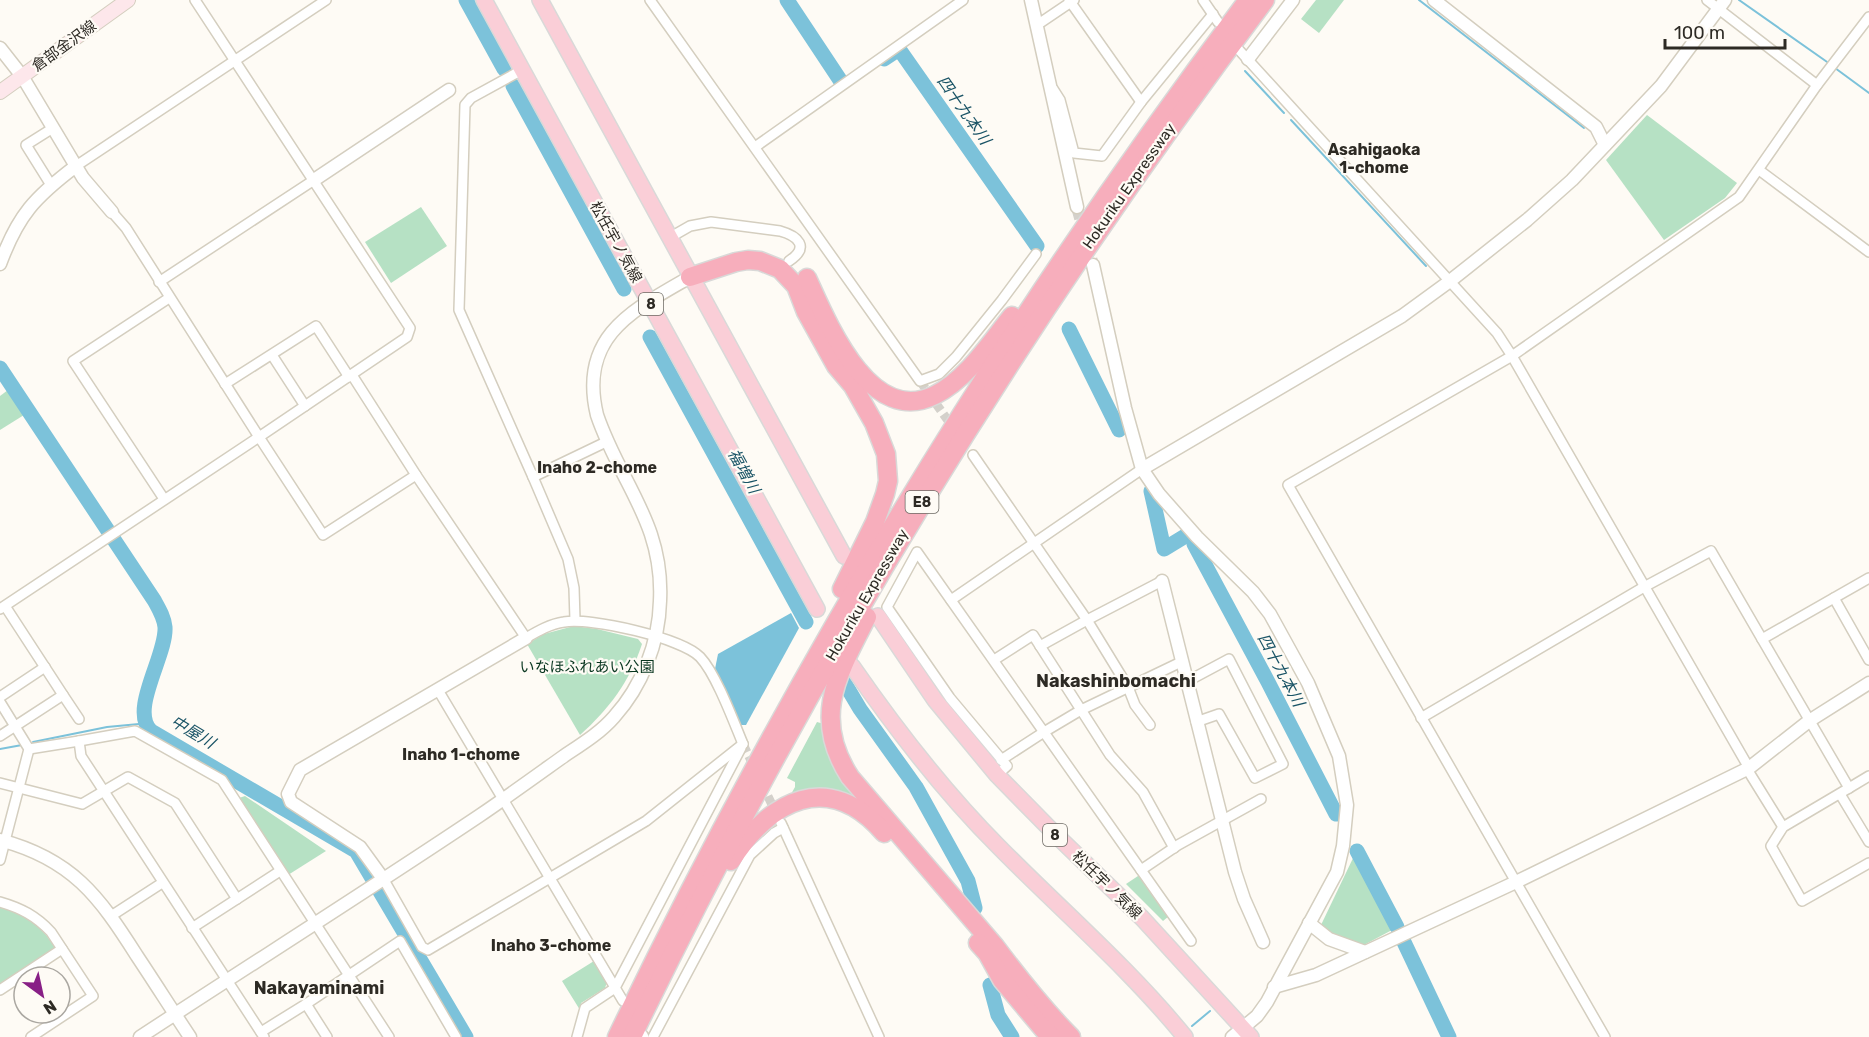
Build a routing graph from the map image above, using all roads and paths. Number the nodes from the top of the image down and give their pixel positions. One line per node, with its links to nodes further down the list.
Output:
1 (128, 0): 24 (main road, 倉部金沢線)
2 (195, 0): 22 (street)
3 (326, 0): 22 (street)
4 (484, 0): 23 (main road, 松任宇ノ気線 / 8)
5 (540, 0): 40 (main road)
6 (650, 0): 32 (street)
7 (963, 0): 32 (street)
8 (1031, 0): 18 (street)
9 (1203, 0): 29 (street)
10 (1248, 0): 35 (highway, Hokuriku Expressway / E8)
11 (1265, 0): 61 (highway, Hokuriku Expressway / E8)
12 (1293, 0): 21 (street)
13 (1434, 0): 31 (street)
14 (1707, 0): 16 (street)
15 (1071, 1): 18 (street); 29 (street)
16 (1722, 4): 26 (street); 31 (street)
17 (1869, 16): 26 (street)
18 (1037, 26): 25 (street)
19 (0, 48): 24 (street)
20 (1239, 50): 21 (street)
21 (1248, 59): 47 (street)
22 (236, 60): 33 (street); 36 (street)
23 (522, 70): 51 (main road, 松任宇ノ気線 / 8); 64 (street)
24 (22, 76): 28 (main road, 倉部金沢線); 30 (street)
25 (1050, 85): 29 (street); 38 (street)
26 (1817, 85): 34 (street)
27 (449, 90): 36 (street)
28 (0, 92)
29 (1141, 102)
30 (53, 128): 33 (street); 37 (street)
31 (1605, 145): 47 (street)
32 (755, 147): 42 (street)
33 (76, 166): 37 (street); 39 (street)
34 (1759, 170): 41 (street); 53 (street)
35 (1122, 172): 55 (highway); 97 (highway, Hokuriku Expressway / E8)
36 (314, 180): 48 (street); 54 (street)
37 (51, 185): 44 (street)
38 (1077, 207)
39 (112, 212): 48 (street)
40 (669, 238): 43 (street); 46 (main road)
41 (1869, 252)
42 (1036, 254)
43 (789, 261): 46 (highway); 49 (highway)
44 (0, 264)
45 (1093, 265): 62 (street)
46 (690, 278): 49 (highway); 51 (street); 67 (main road)
47 (1450, 281): 53 (street); 62 (street)
48 (159, 282): 50 (street)
49 (801, 282): 55 (highway)
50 (169, 298): 56 (street); 65 (street)
51 (649, 301): 59 (street); 74 (main road, 松任宇ノ気線 / 8)
52 (272, 355): 54 (street); 56 (street); 57 (street)
53 (1512, 356): 70 (street); 95 (street)
54 (350, 376): 57 (street); 63 (street)
55 (859, 382): 97 (highway)
56 (225, 384): 58 (street)
57 (305, 406): 58 (street)
58 (259, 437): 63 (street); 65 (street)
59 (608, 441): 64 (street); 78 (street)
60 (973, 455): 66 (street)
61 (944, 466): 139 (highway); 159 (highway, Hokuriku Expressway / E8)
62 (1142, 469): 66 (street); 133 (street)
63 (416, 476): 79 (street)
64 (533, 477): 76 (street)
65 (164, 499): 73 (street)
66 (1034, 542): 72 (street); 77 (street)
67 (843, 556)
68 (1869, 578): 71 (street)
69 (1162, 581): 77 (street); 84 (street)
70 (1644, 587): 80 (street); 95 (street); 108 (street)
71 (1834, 598): 80 (street); 83 (street)
72 (951, 600): 82 (street); 107 (street)
73 (2, 607): 86 (street)
74 (817, 609)
75 (879, 616): 107 (main road, 松任宇ノ気線 / 8)
76 (575, 620): 78 (street); 79 (street)
77 (1087, 620): 81 (street); 89 (street)
78 (656, 637): 105 (street); 115 (street)
79 (526, 638): 90 (street)
80 (1762, 639): 98 (street)
81 (1040, 646): 82 (street); 94 (street)
82 (994, 660): 102 (street)
83 (1869, 660)
84 (1181, 662): 87 (street); 89 (street)
85 (852, 666): 164 (main road)
86 (45, 668): 91 (street); 92 (street)
87 (1186, 682): 99 (street); 99 (street)
88 (1869, 683): 98 (street)
89 (1128, 687): 94 (street); 100 (street)
90 (438, 690): 115 (street); 127 (street)
91 (63, 695): 96 (street); 101 (street)
92 (0, 697)
93 (0, 702): 101 (street)
94 (1081, 710): 102 (street); 121 (street)
95 (1421, 718): 128 (street)
96 (79, 719)
97 (780, 721): 158 (highway, Hokuriku Expressway / E8)
98 (1809, 721): 108 (street); 112 (street)
99 (1196, 722): 117 (street)
100 (1150, 725)
101 (16, 726): 103 (street); 106 (street)
102 (1044, 732): 107 (street); 124 (street)
103 (0, 736)
104 (79, 741): 106 (street); 113 (street); 125 (street)
105 (744, 744): 126 (street); 144 (street)
106 (29, 749): 111 (street)
107 (999, 768): 149 (main road, 松任宇ノ気線 / 8)
108 (1748, 769): 118 (street); 128 (street)
109 (1869, 776): 112 (street)
110 (0, 783): 111 (street)
111 (19, 788): 113 (street); 119 (street)
112 (1849, 788): 114 (street)
113 (104, 791): 129 (street); 130 (street)
114 (1840, 794): 118 (street); 120 (street)
115 (503, 799): 126 (street); 127 (street)
116 (1261, 799): 117 (street)
117 (1222, 820): 121 (street); 137 (street)
118 (1784, 827): 123 (street)
119 (2, 841): 122 (street); 132 (street)
120 (1869, 842)
121 (1174, 848): 124 (street)
122 (0, 860)
123 (1869, 863)
124 (1141, 870): 136 (street)
125 (280, 871): 130 (street); 134 (street)
126 (550, 878): 127 (street); 144 (street)
127 (382, 881): 134 (street)
128 (1515, 882): 140 (street); 165 (street)
129 (162, 883): 132 (street); 135 (street)
130 (237, 899): 135 (street)
131 (0, 902): 138 (street)
132 (111, 915): 148 (street)
133 (1309, 923): 140 (street); 143 (street)
134 (314, 925): 141 (street); 142 (street)
135 (192, 928): 142 (street)
136 (1191, 940)
137 (1263, 942)
138 (62, 949): 145 (street); 151 (street)
139 (991, 949): 159 (highway); 161 (highway); 162 (highway); 163 (highway)
140 (1365, 952): 143 (street)
141 (349, 975): 147 (street); 155 (street); 156 (street)
142 (227, 980): 148 (street); 150 (street)
143 (1274, 987): 149 (street)
144 (615, 988): 146 (street); 157 (street)
145 (0, 990)
146 (623, 1001)
147 (306, 1004): 150 (street); 154 (street)
148 (175, 1014): 152 (street); 153 (street)
149 (1242, 1034)
150 (262, 1035)
151 (31, 1037)
152 (140, 1037)
153 (190, 1037)
154 (327, 1037)
155 (389, 1037)
156 (456, 1037)
157 (577, 1037)
158 (617, 1037)
159 (642, 1037): 160 (street)
160 (879, 1037)
161 (1052, 1037)
162 (1058, 1037)
163 (1071, 1037)
164 (1185, 1037)
165 (1605, 1037)

